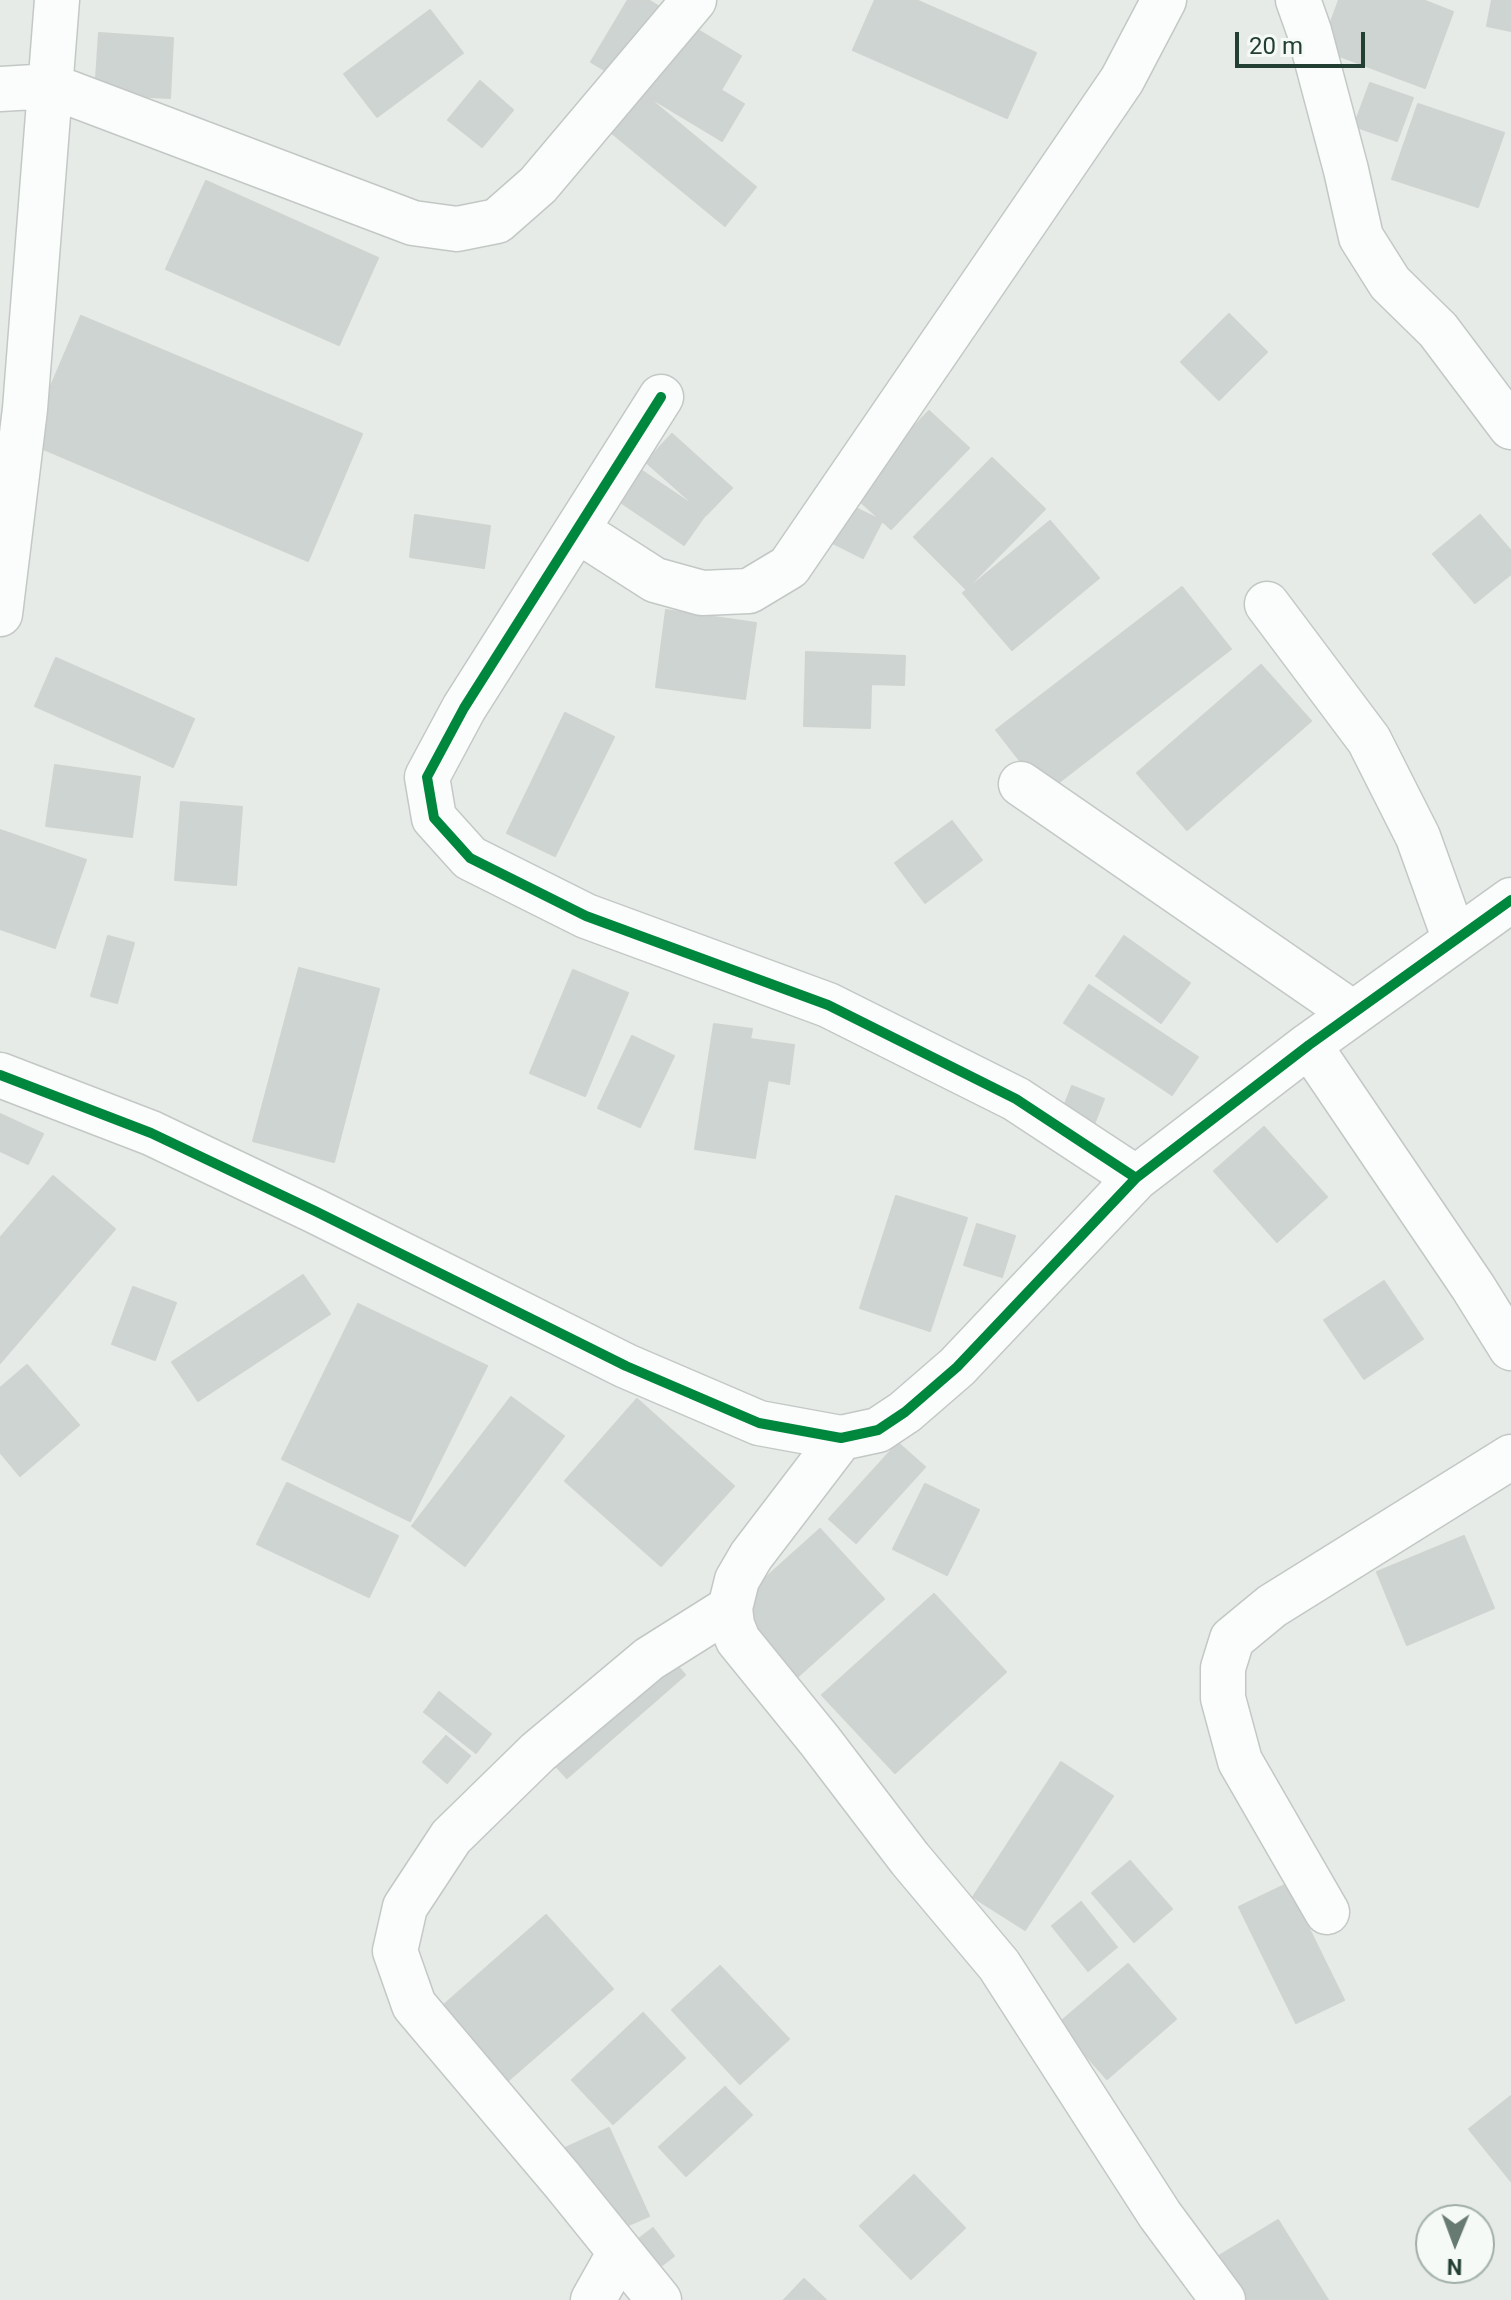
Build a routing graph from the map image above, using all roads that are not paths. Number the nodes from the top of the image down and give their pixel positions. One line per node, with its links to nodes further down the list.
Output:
1 (57, 0): 5 (street)
2 (694, 0): 5 (street)
3 (1164, 0): 9 (street)
4 (1298, 0): 8 (street)
5 (51, 86): 6 (street); 11 (street)
6 (0, 89)
7 (661, 397): 9 (street)
8 (1511, 427)
9 (577, 530): 18 (street)
10 (1267, 604): 14 (street)
11 (0, 614)
12 (1021, 784): 15 (street)
13 (1511, 900): 14 (street)
14 (1455, 940): 15 (street)
15 (1353, 1013): 16 (street)
16 (1309, 1045): 18 (street); 19 (street)
17 (0, 1075): 20 (street)
18 (1136, 1178): 20 (street)
19 (1511, 1348)
20 (841, 1438): 22 (street)
21 (1511, 1457): 23 (street)
22 (730, 1608): 24 (street); 27 (street)
23 (1327, 1912)
24 (620, 2252): 25 (street); 26 (street)
25 (593, 2300)
26 (659, 2300)
27 (1223, 2300)

